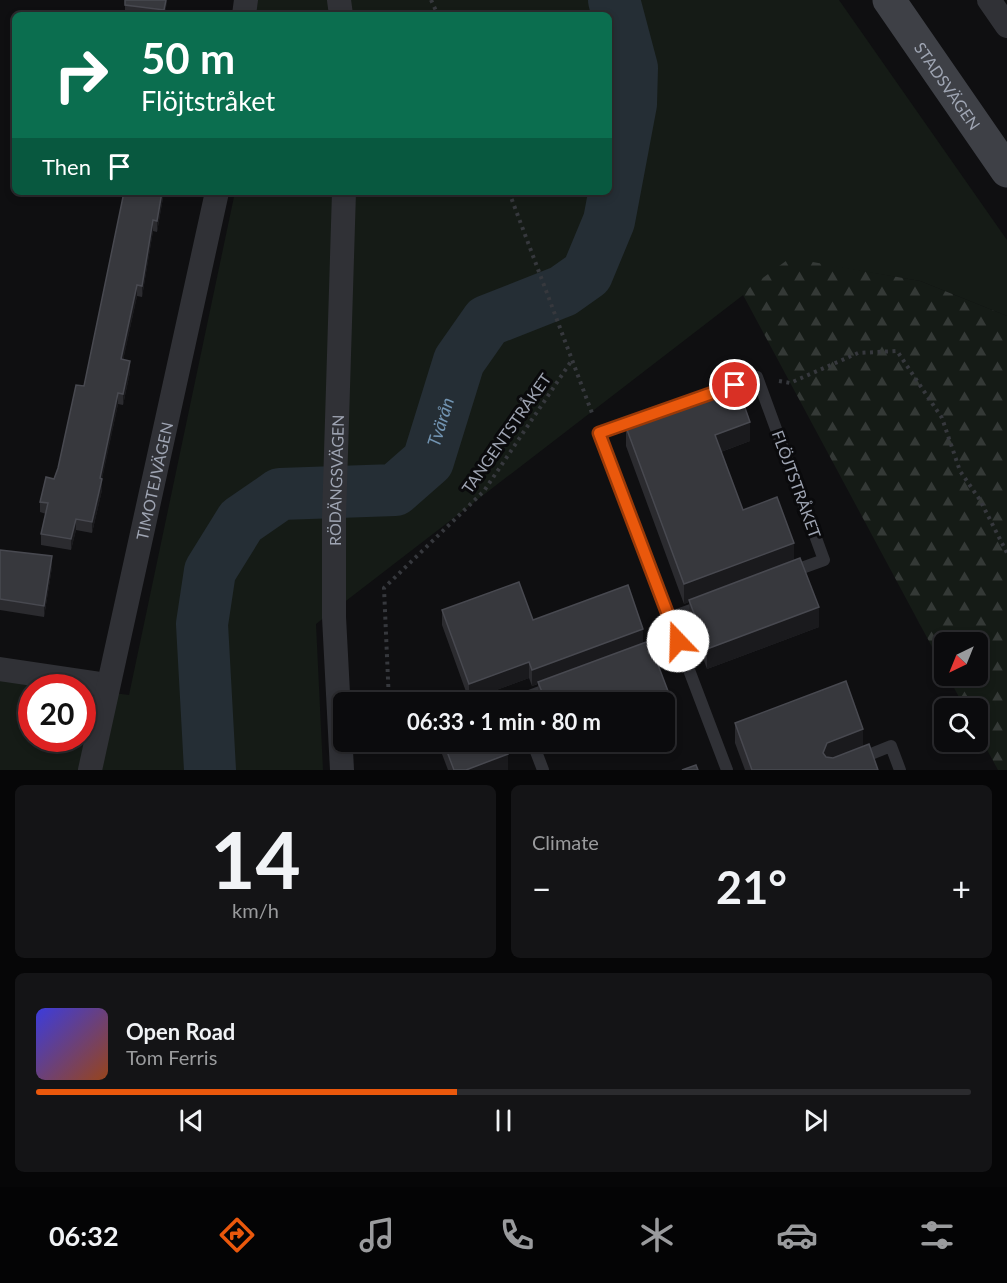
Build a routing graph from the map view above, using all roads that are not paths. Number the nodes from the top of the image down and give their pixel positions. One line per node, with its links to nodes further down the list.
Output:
1 (889, 0): 2 (main road, STADSVÄGEN)
2 (1007, 171)
3 (217, 195): 12 (street, TIMOTEJVÄGEN)
4 (345, 195): 16 (street, RÖDÄNGSVÄGEN)
5 (780, 576): 7 (lane, FLÖJTSTRÅKET)
6 (714, 601): 7 (lane)
7 (669, 618): 8 (lane)
8 (678, 641): 9 (lane); 18 (lane)
9 (624, 661)
10 (0, 669): 12 (street)
11 (570, 681): 13 (lane)
12 (108, 685): 15 (street, TIMOTEJVÄGEN)
13 (541, 692)
14 (536, 752): 17 (lane)
15 (90, 770)
16 (342, 770)
17 (543, 770)
18 (727, 770)
19 (831, 770): 20 (lane)
20 (900, 770)

